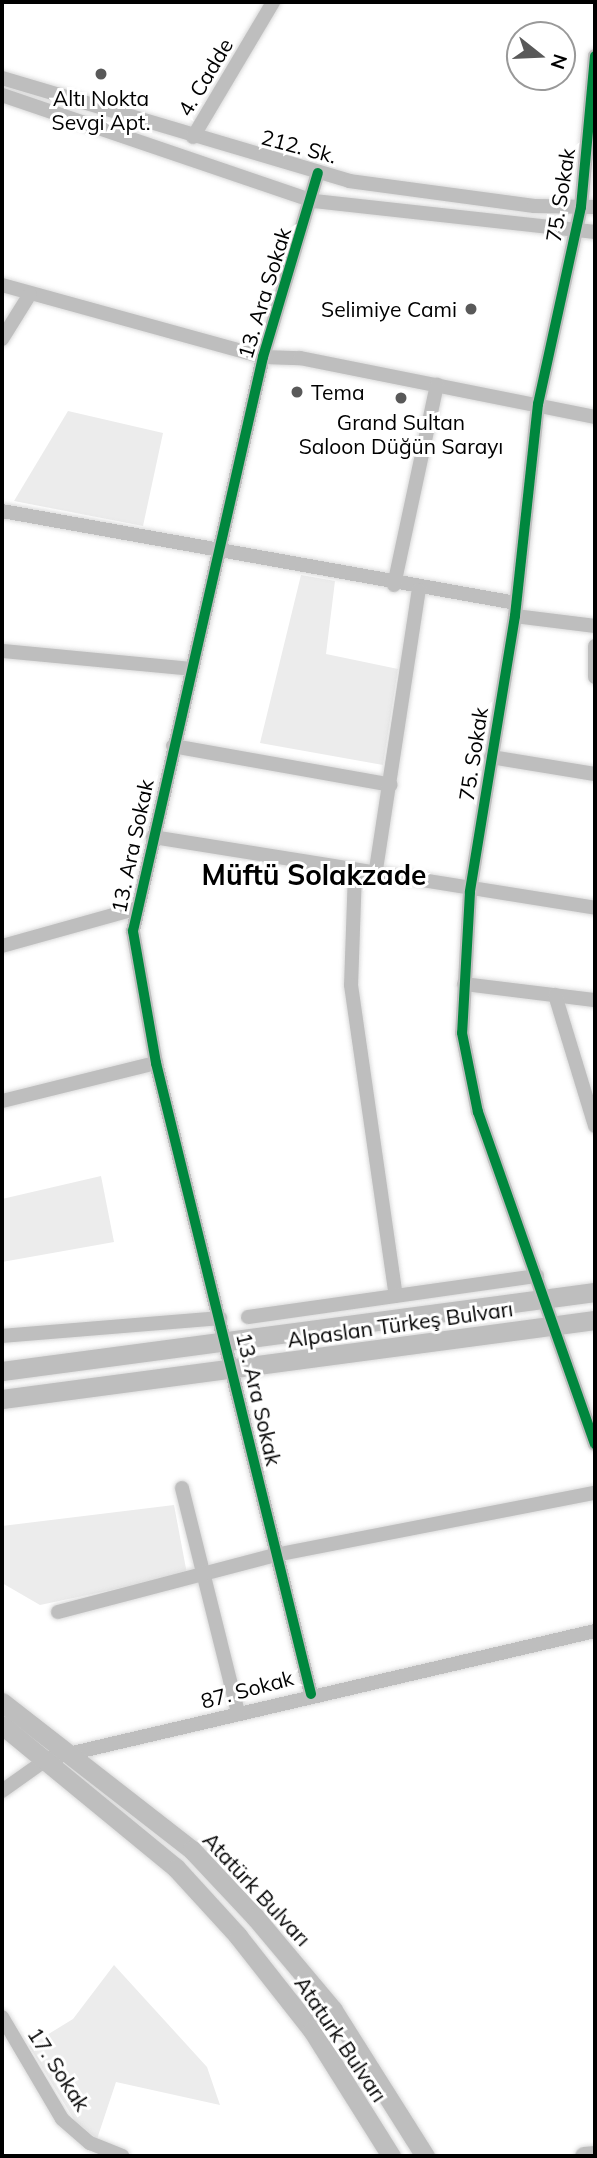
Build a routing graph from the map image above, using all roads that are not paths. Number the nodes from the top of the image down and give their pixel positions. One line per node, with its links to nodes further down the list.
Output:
1 (273, 2): 6 (street, 4. Cadde)
2 (595, 55): 5 (street, 75. Sokak)
3 (2, 78): 6 (street, 212. Sk.)
4 (2, 96): 8 (street)
5 (592, 132): 9 (street, 75. Sokak)
6 (194, 137): 7 (street, 212. Sk.)
7 (318, 173): 8 (street, 13. Ara Sokak); 9 (street, 212. Sk.)
8 (314, 201): 10 (street); 15 (street, 13. Ara Sokak)
9 (588, 207): 10 (street, 75. Sokak)
10 (576, 230): 11 (street); 17 (street, 75. Sokak)
11 (595, 232)
12 (2, 285): 13 (street)
13 (30, 294): 14 (street); 15 (street)
14 (2, 339)
15 (263, 357): 16 (street); 20 (street, 13. Ara Sokak)
16 (437, 385): 17 (street); 21 (street)
17 (538, 404): 18 (street); 23 (street, 75. Sokak)
18 (595, 416)
19 (2, 511): 20 (street)
20 (219, 552): 21 (street); 27 (street, 13. Ara Sokak)
21 (394, 585): 22 (street)
22 (419, 590): 23 (street); 32 (street)
23 (516, 609): 24 (street); 30 (street, 75. Sokak)
24 (595, 626)
25 (595, 646): 28 (street)
26 (2, 651): 27 (street)
27 (192, 669): 29 (street, 13. Ara Sokak)
28 (595, 677)
29 (173, 746): 32 (street); 33 (street, 13. Ara Sokak)
30 (491, 757): 31 (street); 36 (street, 75. Sokak)
31 (595, 774)
32 (391, 785): 35 (street)
33 (153, 837): 34 (street); 37 (street, 13. Ara Sokak)
34 (355, 872): 35 (street); 48 (street)
35 (375, 876): 36 (street)
36 (470, 892): 38 (street); 40 (street, 75. Sokak)
37 (138, 908): 39 (street); 43 (street, 13. Ara Sokak)
38 (595, 908)
39 (2, 946)
40 (464, 984): 41 (street); 46 (street, 75. Sokak)
41 (555, 995): 42 (street); 45 (street)
42 (595, 1000)
43 (156, 1063): 44 (street); 51 (street, 13. Ara Sokak)
44 (2, 1101)
45 (595, 1126)
46 (537, 1276): 48 (street); 49 (street, 75. Sokak)
47 (595, 1292): 49 (main road)
48 (396, 1296): 50 (street)
49 (545, 1298): 53 (street, 75. Sokak); 55 (main road)
50 (248, 1317)
51 (220, 1318): 54 (street); 55 (street, 13. Ara Sokak)
52 (595, 1320): 53 (main road, Alpaslan Türkeş Bulvarı)
53 (557, 1326): 57 (main road, Alpaslan Türkeş Bulvarı); 59 (street, 75. Sokak)
54 (2, 1336)
55 (226, 1343): 56 (main road); 57 (street, 13. Ara Sokak)
56 (2, 1371)
57 (231, 1371): 58 (main road, Alpaslan Türkeş Bulvarı); 62 (street, 13. Ara Sokak)
58 (2, 1399)
59 (595, 1444)
60 (182, 1488): 63 (street)
61 (595, 1493): 62 (street)
62 (275, 1555): 63 (street); 66 (street, 13. Ara Sokak)
63 (204, 1573): 64 (street); 68 (street)
64 (58, 1612)
65 (595, 1632): 66 (street, 87. Sokak)
66 (311, 1694): 68 (street, 87. Sokak)
67 (2, 1702): 70 (main road, Atatürk Bulvarı)
68 (239, 1713): 70 (street, 87. Sokak)
69 (2, 1725): 71 (main road, Ataturk Bulvarı)
70 (74, 1756): 71 (street, 87. Sokak); 77 (main road, Atatürk Bulvarı)
71 (47, 1759): 72 (street, 87. Sokak); 76 (main road, Ataturk Bulvarı)
72 (2, 1791)
73 (2, 2017): 75 (street, 17. Sokak)
74 (595, 2155): 78 (main road)
75 (123, 2156)
76 (391, 2156)
77 (425, 2156)
78 (584, 2156)

